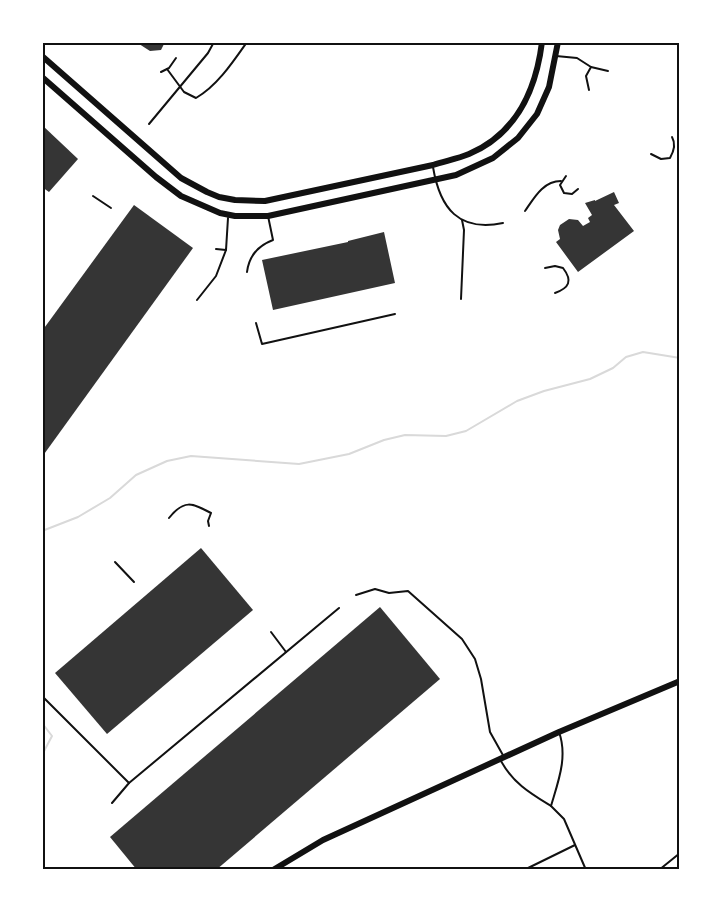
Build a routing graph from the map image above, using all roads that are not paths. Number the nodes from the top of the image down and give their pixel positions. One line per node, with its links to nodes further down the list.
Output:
1 (214, 42): 13 (lane)
2 (247, 42): 13 (lane)
3 (542, 42): 18 (street)
4 (558, 42): 6 (street)
5 (42, 56): 18 (street)
6 (556, 56): 8 (lane); 20 (street)
7 (176, 58): 9 (lane)
8 (591, 67): 10 (lane); 14 (lane)
9 (167, 69): 11 (lane); 13 (lane)
10 (608, 71)
11 (161, 72)
12 (42, 77): 26 (street)
13 (179, 86): 15 (lane)
14 (589, 90)
15 (149, 124)
16 (672, 137): 17 (lane)
17 (651, 154)
18 (433, 165): 20 (lane)
19 (566, 176): 21 (lane)
20 (435, 179): 27 (street); 28 (lane)
21 (561, 181): 22 (lane); 25 (lane)
22 (578, 189)
23 (93, 196): 24 (lane)
24 (111, 208)
25 (525, 211)
26 (229, 215): 27 (street); 31 (lane)
27 (268, 216): 33 (lane)
28 (462, 220): 29 (lane); 35 (lane)
29 (503, 222)
30 (216, 249): 31 (lane)
31 (226, 250): 36 (lane)
32 (545, 268): 34 (lane)
33 (247, 272)
34 (555, 293)
35 (461, 299)
36 (197, 300)
37 (395, 314): 38 (lane)
38 (256, 323)
39 (169, 518): 40 (lane)
40 (209, 526)
41 (115, 562): 42 (lane)
42 (134, 582)
43 (356, 595): 50 (lane)
44 (339, 608): 46 (lane)
45 (271, 632): 46 (lane)
46 (286, 652): 51 (lane)
47 (680, 681): 49 (street)
48 (42, 696): 51 (lane)
49 (559, 732): 50 (street); 53 (lane)
50 (502, 758): 53 (lane); 56 (street)
51 (129, 783): 52 (lane)
52 (112, 803)
53 (551, 806): 54 (lane)
54 (575, 845): 57 (lane); 58 (lane)
55 (680, 853): 59 (lane)
56 (273, 870)
57 (524, 870)
58 (586, 870)
59 (659, 870)

